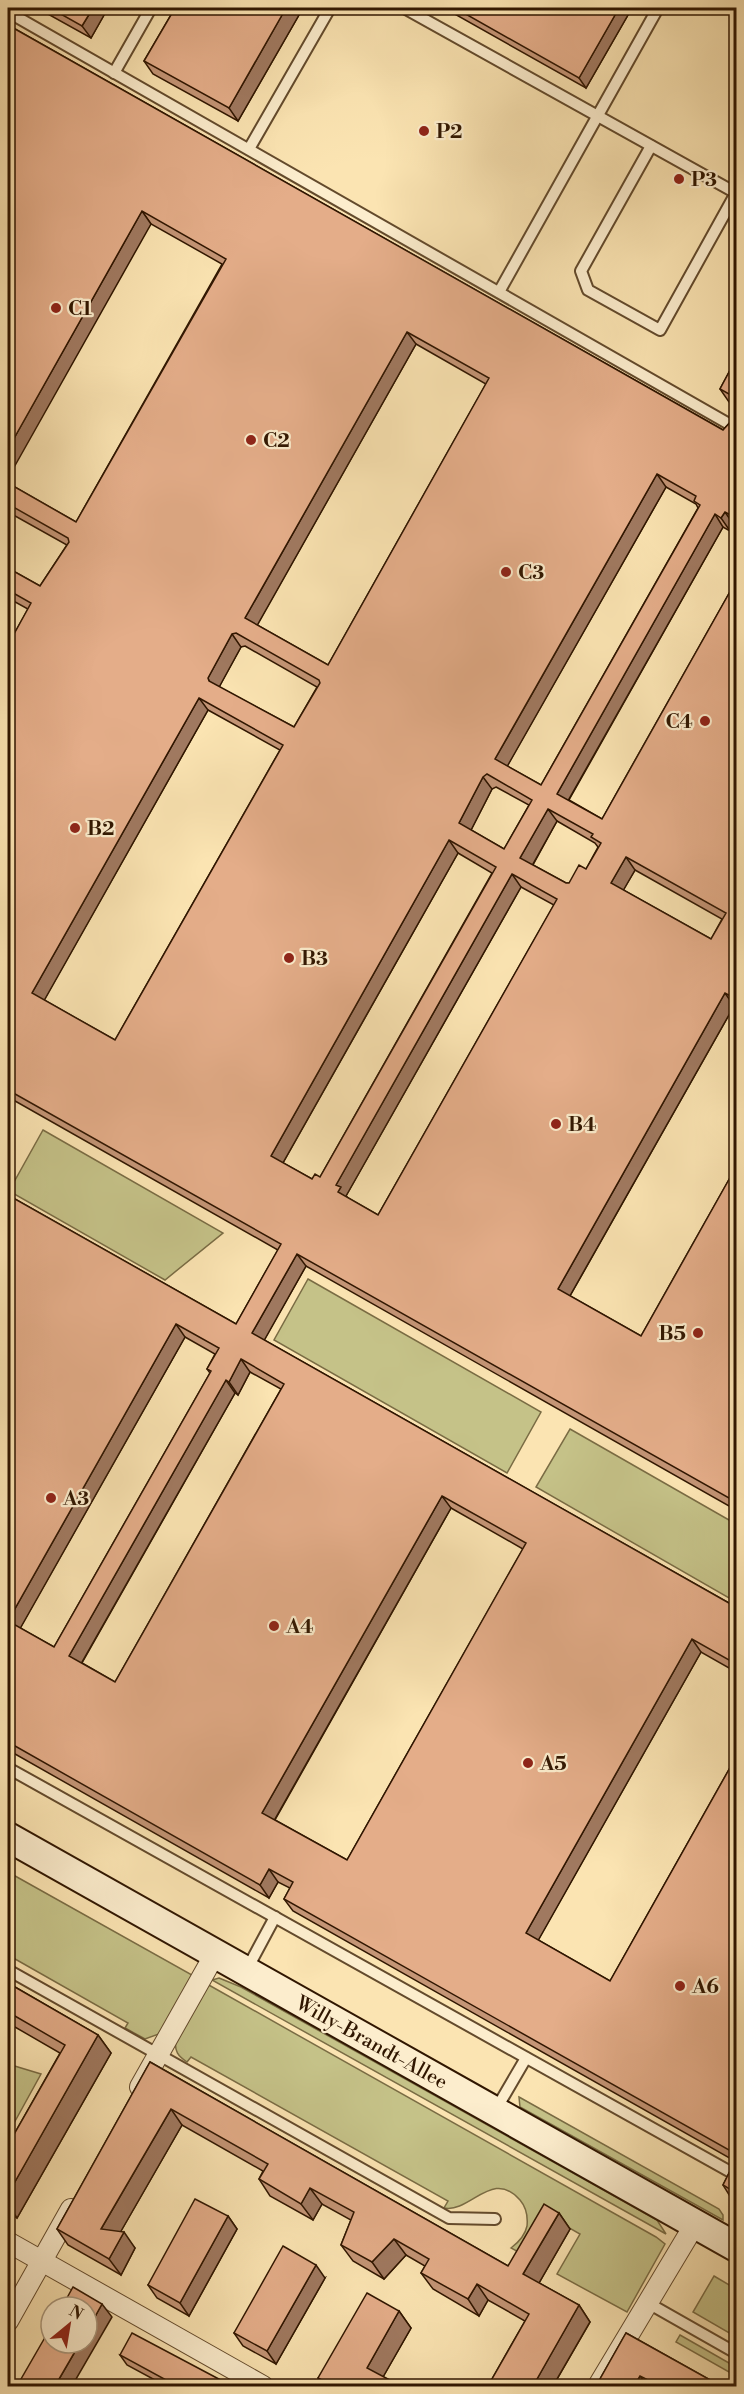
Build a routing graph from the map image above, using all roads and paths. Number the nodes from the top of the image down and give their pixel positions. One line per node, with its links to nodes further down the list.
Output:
1 (151, 8): 6 (lane)
2 (330, 8): 9 (lane)
3 (404, 8): 7 (lane)
4 (658, 8): 7 (lane)
5 (8, 12): 6 (lane)
6 (114, 73): 9 (lane)
7 (598, 117): 8 (lane); 11 (lane)
8 (651, 146): 10 (lane); 10 (lane)
9 (249, 150): 11 (lane)
10 (736, 193)
11 (499, 292): 12 (lane)
12 (736, 428)
13 (8, 1770): 15 (lane)
14 (8, 1837): 16 (main road, Willy-Brandt-Allee)
15 (275, 1917): 18 (lane); 20 (lane)
16 (215, 1953): 18 (main road, Willy-Brandt-Allee); 19 (street)
17 (8, 1970): 19 (lane)
18 (245, 1971): 22 (main road, Willy-Brandt-Allee)
19 (158, 2055): 21 (street); 25 (lane)
20 (526, 2058): 22 (lane); 23 (lane)
21 (128, 2108)
22 (495, 2111): 26 (main road, Willy-Brandt-Allee)
23 (736, 2175)
24 (82, 2189): 29 (street)
25 (495, 2219)
26 (695, 2224): 28 (main road, Willy-Brandt-Allee); 30 (street)
27 (8, 2242): 29 (street)
28 (736, 2247)
29 (41, 2262): 31 (street); 33 (street)
30 (648, 2303): 32 (lane); 34 (street)
31 (8, 2321)
32 (736, 2354)
33 (263, 2386)
34 (598, 2386)

